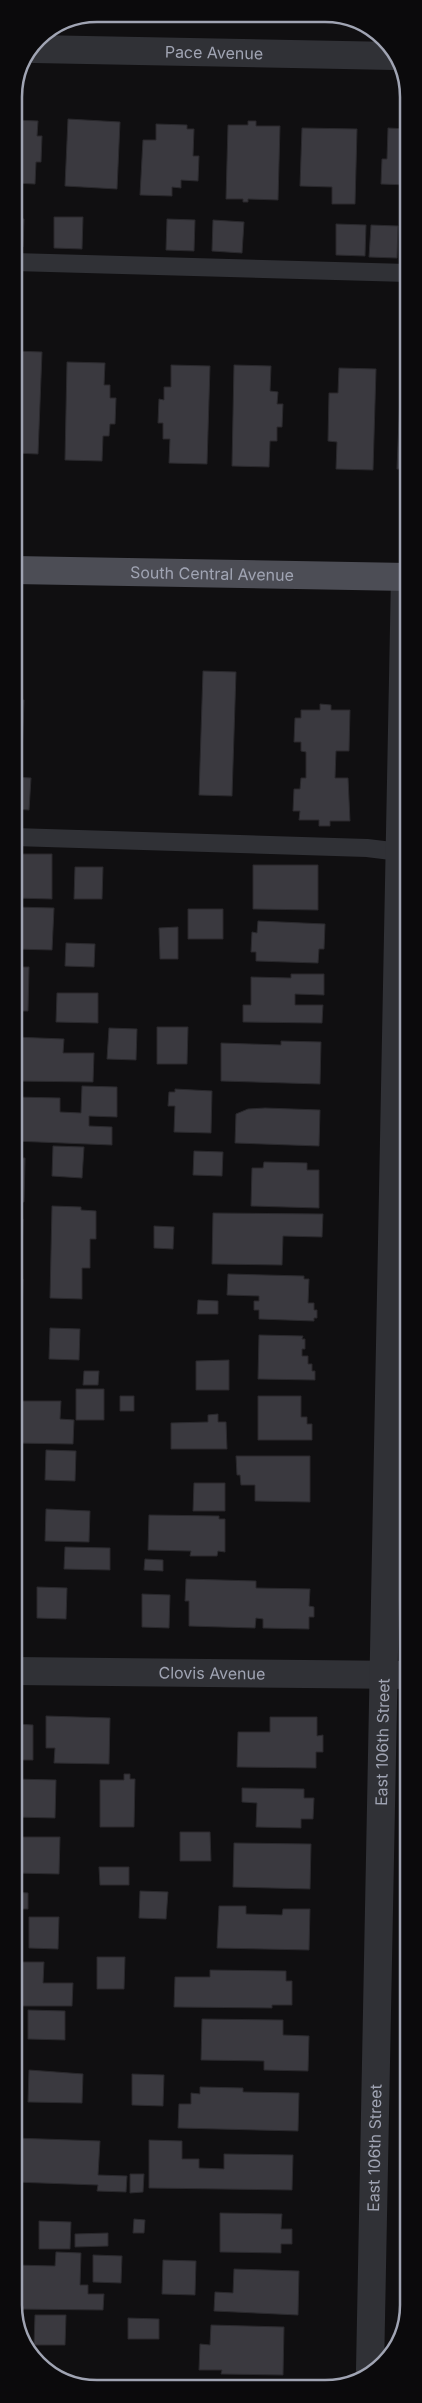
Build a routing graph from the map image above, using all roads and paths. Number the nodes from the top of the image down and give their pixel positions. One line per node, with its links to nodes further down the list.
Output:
1 (41, 49): 2 (street, Pace Avenue)
2 (387, 56)
3 (22, 262): 4 (lane)
4 (400, 273)
5 (22, 570): 6 (main road, South Central Avenue)
6 (400, 576)
7 (22, 837): 8 (lane)
8 (400, 852)
9 (400, 1264): 11 (street, East 106th Street)
10 (22, 1671): 11 (street, Clovis Avenue)
11 (396, 1675): 12 (street, East 106th Street)
12 (370, 2365)

